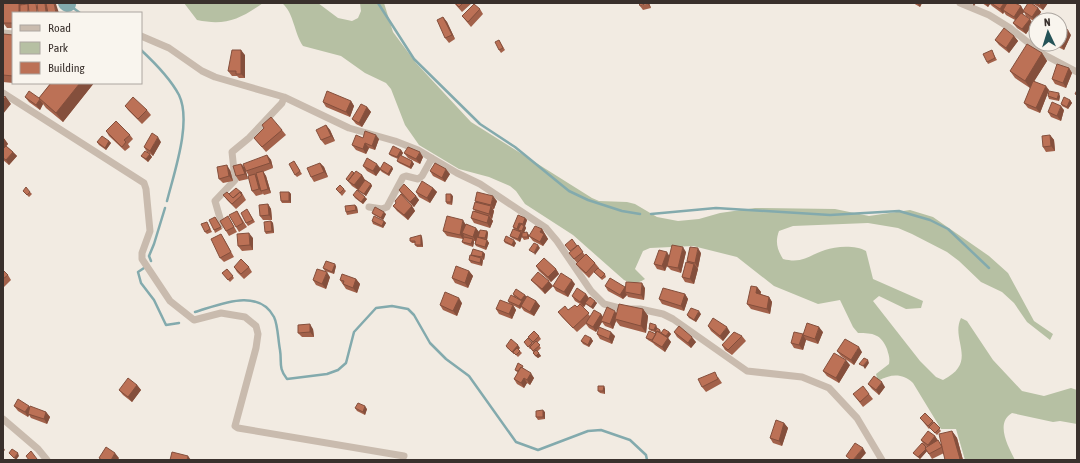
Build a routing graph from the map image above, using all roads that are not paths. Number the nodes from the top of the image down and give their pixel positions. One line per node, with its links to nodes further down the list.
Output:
1 (960, 3): 3 (street)
2 (142, 36): 5 (street)
3 (1077, 72)
4 (3, 93): 10 (street)
5 (284, 97): 6 (street); 8 (street)
6 (432, 158): 7 (street); 12 (street)
7 (369, 207)
8 (222, 225)
9 (3, 418): 11 (street)
10 (404, 456)
11 (47, 460)
12 (882, 460)

